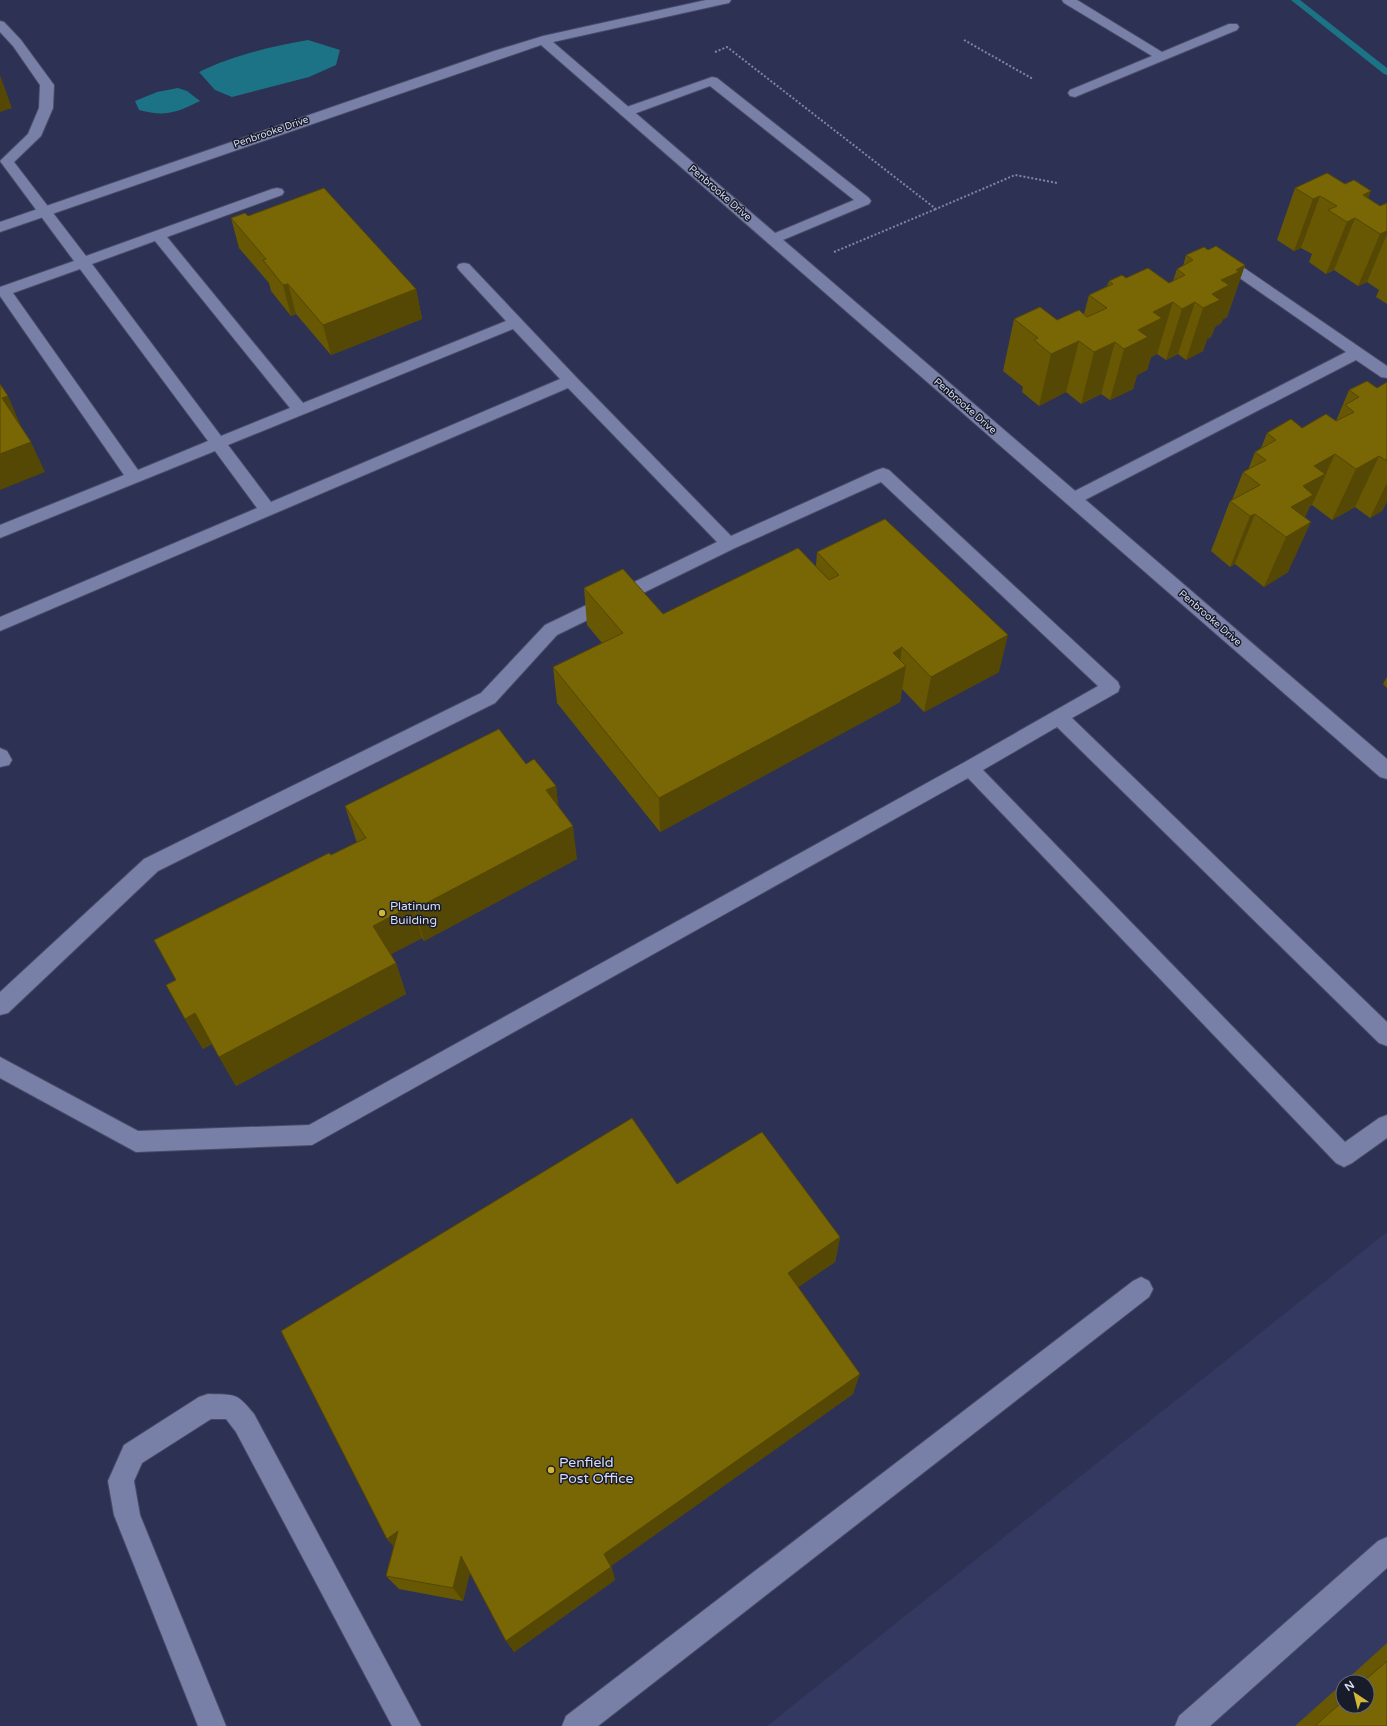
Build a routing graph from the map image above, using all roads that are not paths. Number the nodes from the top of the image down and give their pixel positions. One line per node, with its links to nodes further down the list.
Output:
1 (724, 0): 3 (street, Penbrooke Drive)
2 (1068, 0): 7 (lane)
3 (673, 5): 6 (street, Penbrooke Drive)
4 (0, 25): 10 (lane)
5 (1233, 28): 7 (lane)
6 (543, 40): 9 (street, Penbrooke Drive); 12 (street, Penbrooke Drive)
7 (1162, 57): 8 (lane)
8 (1075, 93)
9 (626, 112): 15 (street, Penbrooke Drive); 15 (lane)
10 (4, 161): 12 (lane)
11 (277, 192): 14 (lane)
12 (45, 211): 13 (street, Penbrooke Drive); 16 (lane)
13 (0, 227)
14 (158, 234): 16 (lane); 24 (lane)
15 (773, 239): 27 (street, Penbrooke Drive)
16 (82, 262): 19 (lane); 25 (lane)
17 (1226, 262): 21 (lane)
18 (464, 267): 20 (lane)
19 (2, 291): 26 (lane)
20 (515, 323): 23 (lane); 24 (lane)
21 (1357, 353): 22 (lane); 27 (lane)
22 (1387, 373)
23 (570, 381): 28 (lane); 30 (lane)
24 (300, 410): 25 (lane)
25 (218, 442): 26 (lane); 28 (lane)
26 (134, 477): 29 (lane)
27 (1073, 499): 34 (street, Penbrooke Drive)
28 (268, 510): 31 (lane)
29 (0, 532)
30 (729, 544): 32 (lane); 35 (lane)
31 (0, 624)
32 (1059, 717): 33 (lane); 36 (lane)
33 (970, 768): 37 (lane); 38 (lane)
34 (1387, 771)
35 (0, 1006)
36 (1387, 1036)
37 (0, 1068)
38 (1387, 1124)
39 (1141, 1289): 43 (lane)
40 (1387, 1550): 44 (lane)
41 (212, 1726): 42 (lane)
42 (408, 1726)
43 (576, 1726)
44 (1189, 1726)

